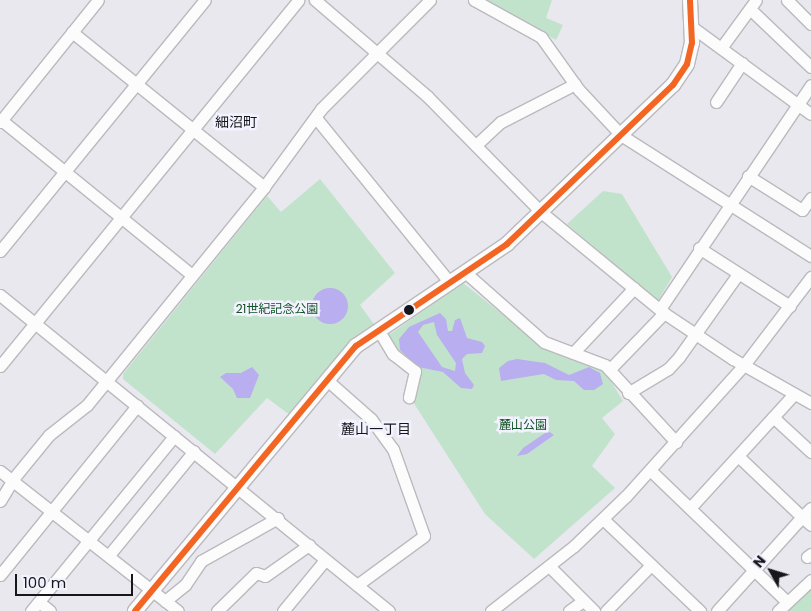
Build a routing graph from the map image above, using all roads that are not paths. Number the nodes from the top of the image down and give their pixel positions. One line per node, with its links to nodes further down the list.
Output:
1 (98, 0): 12 (street)
2 (204, 0): 17 (street)
3 (298, 0): 25 (street)
4 (315, 0): 14 (street)
5 (430, 0): 14 (street)
6 (474, 0): 18 (street)
7 (690, 0): 11 (main road)
8 (787, 0): 10 (street)
9 (753, 5): 13 (street); 16 (street)
10 (811, 24)
11 (692, 27): 13 (street); 26 (main road)
12 (72, 32): 17 (street); 24 (street)
13 (721, 48): 15 (street)
14 (378, 52): 23 (street); 27 (street)
15 (742, 63): 20 (street); 21 (street)
16 (811, 67)
17 (138, 84): 25 (street); 28 (street)
18 (575, 84): 26 (street); 27 (street)
19 (811, 85): 21 (street)
20 (716, 102)
21 (798, 104): 22 (street); 29 (street)
22 (811, 114)
23 (316, 118): 30 (street); 42 (street)
24 (0, 120): 28 (street)
25 (192, 129): 30 (street); 34 (street)
26 (620, 135): 32 (street); 33 (main road)
27 (476, 145): 33 (street)
28 (64, 172): 34 (street); 36 (street)
29 (748, 176): 31 (street); 32 (street)
30 (264, 187): 40 (street)
31 (811, 198)
32 (730, 202): 35 (street); 37 (street)
33 (541, 212): 38 (main road); 43 (street)
34 (121, 217): 40 (street); 47 (street)
35 (699, 248): 39 (street); 46 (street)
36 (0, 251)
37 (811, 256)
38 (466, 273): 42 (main road); 50 (street)
39 (738, 274): 45 (street); 49 (street)
40 (192, 275): 55 (street)
41 (811, 277): 45 (street)
42 (450, 283): 48 (main road)
43 (634, 288): 46 (street); 50 (street)
44 (0, 295): 47 (street)
45 (790, 306): 51 (street)
46 (662, 311): 49 (street); 53 (street)
47 (35, 323): 52 (street); 55 (street)
48 (379, 331): 54 (main road); 58 (street)
49 (697, 335): 51 (street); 56 (street)
50 (573, 353): 53 (street)
51 (744, 365): 57 (street); 63 (street)
52 (0, 366)
53 (610, 369): 56 (street)
54 (327, 380): 70 (main road); 87 (street)
55 (106, 381): 60 (street); 69 (street)
56 (628, 393): 63 (street)
57 (794, 394): 59 (street); 61 (street)
58 (409, 397)
59 (811, 403)
60 (137, 406): 62 (street); 74 (street)
61 (773, 417): 65 (street); 66 (street)
62 (174, 436): 64 (street); 78 (street)
63 (676, 442): 67 (street)
64 (194, 451): 70 (street); 80 (street)
65 (811, 452)
66 (738, 456): 72 (street); 77 (street)
67 (650, 470): 72 (street); 76 (street)
68 (0, 471): 69 (street)
69 (13, 479): 71 (street); 74 (street)
70 (238, 487): 75 (street); 88 (main road)
71 (0, 502)
72 (690, 508): 84 (street)
73 (811, 508): 77 (street)
74 (53, 510): 78 (street); 85 (street)
75 (278, 518): 79 (street); 90 (street)
76 (603, 519): 82 (street); 83 (street)
77 (807, 521): 84 (street)
78 (90, 539): 80 (street); 92 (street)
79 (309, 545): 81 (street); 97 (street)
80 (109, 555): 88 (street)
81 (325, 560): 87 (street); 98 (street)
82 (651, 565): 102 (street); 103 (street)
83 (549, 566): 91 (street); 93 (street)
84 (756, 568): 89 (street); 104 (street)
85 (0, 575)
86 (811, 580): 89 (street)
87 (358, 585): 99 (street)
88 (153, 590): 90 (street); 95 (main road)
89 (786, 600): 105 (street)
90 (165, 601): 96 (street)
91 (583, 601): 100 (street); 101 (street)
92 (35, 606): 94 (street)
93 (499, 609)
94 (50, 611)
95 (135, 611)
96 (178, 611)
97 (217, 611)
98 (283, 611)
99 (389, 611)
100 (569, 611)
101 (594, 611)
102 (606, 611)
103 (700, 611)
104 (717, 611)
105 (778, 611)

